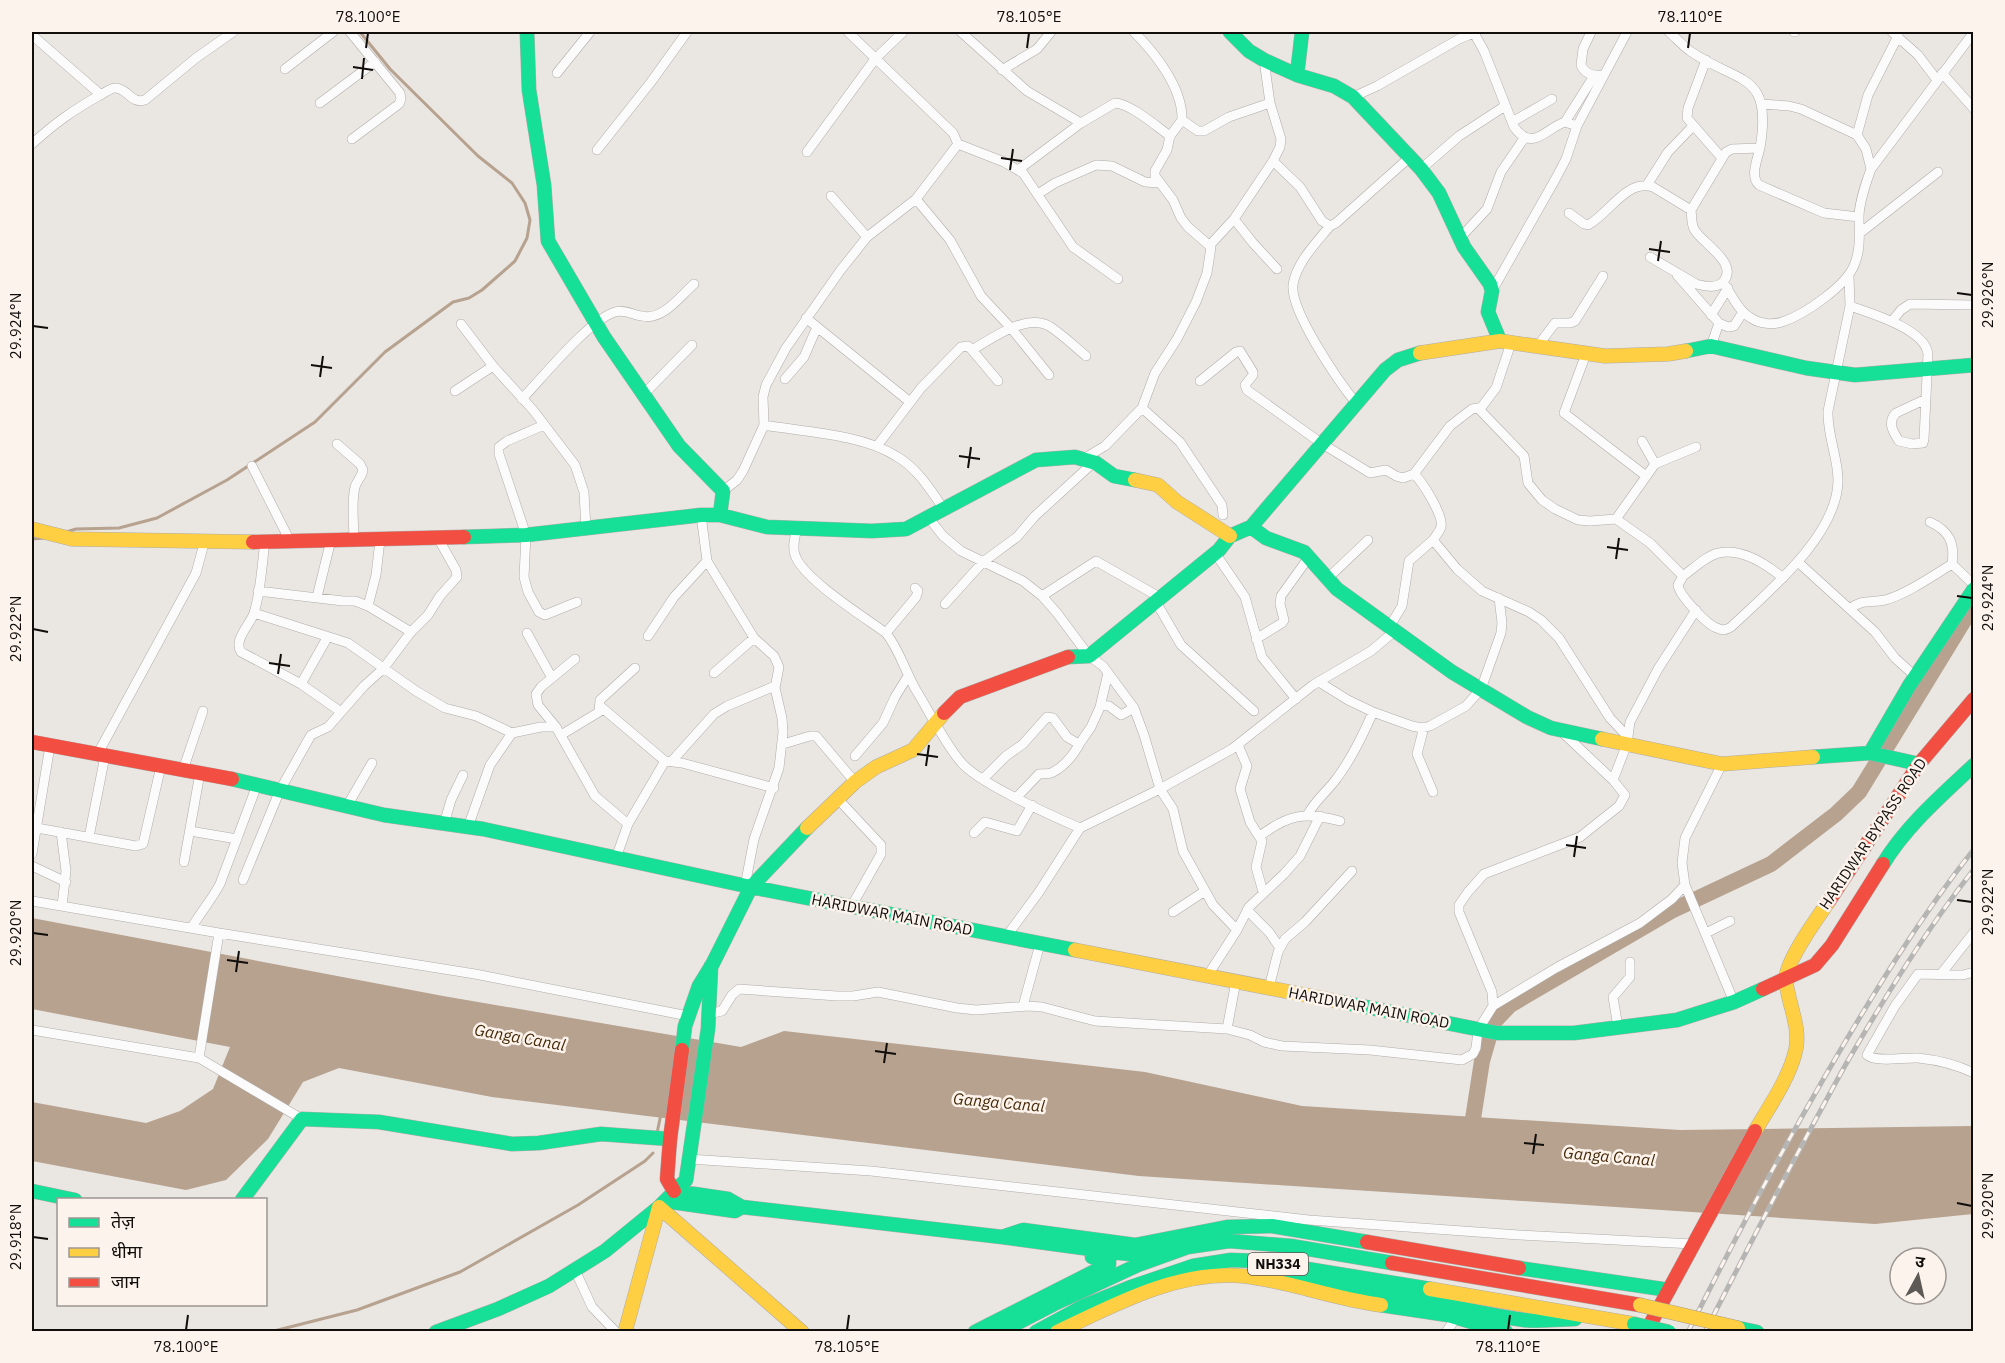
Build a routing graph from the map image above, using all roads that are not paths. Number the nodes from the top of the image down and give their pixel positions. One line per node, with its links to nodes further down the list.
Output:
1 (233, 32): 31 (street)
2 (333, 32): 25 (street)
3 (353, 32): 24 (street)
4 (527, 32): 92 (main road)
5 (590, 32): 27 (street)
6 (687, 32): 52 (street)
7 (848, 32): 21 (street)
8 (903, 32): 21 (street)
9 (961, 32): 26 (street)
10 (1051, 32): 26 (street)
11 (1134, 32): 39 (street)
12 (1230, 32): 22 (main road)
13 (1302, 32): 28 (main road)
14 (1475, 32): 32 (street); 37 (street)
15 (1591, 32): 29 (street)
16 (1627, 32): 29 (street)
17 (1669, 32): 23 (street)
18 (1974, 32): 30 (street)
19 (1895, 34): 30 (street); 45 (street)
20 (32, 35): 31 (street)
21 (875, 59): 50 (street); 53 (street)
22 (1264, 60): 28 (main road); 34 (street)
23 (1706, 60): 36 (street); 44 (street)
24 (375, 62): 35 (street); 48 (street)
25 (285, 69)
26 (1002, 70): 42 (street)
27 (557, 73)
28 (1297, 75): 32 (main road)
29 (1599, 75): 41 (street); 43 (street)
30 (1940, 77): 38 (street); 58 (street)
31 (101, 95): 49 (street)
32 (1353, 97): 54 (main road)
33 (1552, 99): 40 (street)
34 (1270, 103): 39 (street); 56 (street)
35 (320, 104)
36 (1761, 104): 45 (street); 51 (street)
37 (1505, 106): 40 (street); 57 (street)
38 (1974, 110)
39 (1182, 120): 46 (street)
40 (1512, 122): 47 (street)
41 (1565, 122): 43 (street); 47 (street)
42 (1081, 123): 46 (street); 59 (street)
43 (1577, 126): 83 (street)
44 (1693, 126): 55 (street); 62 (street)
45 (1857, 135): 58 (street)
46 (1170, 136): 61 (street)
47 (1525, 137): 73 (street)
48 (352, 139)
49 (32, 144)
50 (958, 144): 59 (street); 65 (street)
51 (1760, 148): 55 (street); 68 (street)
52 (597, 150)
53 (807, 152)
54 (1410, 157): 57 (main road); 70 (street)
55 (1721, 157): 66 (street)
56 (1273, 161): 69 (street); 70 (street)
57 (1421, 169): 73 (main road)
58 (1871, 169): 68 (street)
59 (1018, 170): 63 (street)
60 (1938, 172): 71 (street)
61 (1160, 183): 63 (street); 74 (street)
62 (1647, 185): 66 (street); 67 (street)
63 (1038, 194): 79 (street)
64 (831, 196): 72 (street)
65 (916, 199): 72 (street); 94 (street)
66 (1691, 210): 82 (street)
67 (1569, 213)
68 (1859, 217): 71 (street)
69 (1234, 219): 74 (street); 76 (street)
70 (1330, 226): 115 (street)
71 (1860, 233): 78 (street)
72 (867, 237): 88 (street)
73 (1460, 238): 83 (main road)
74 (1210, 244): 116 (street)
75 (1650, 256): 81 (street)
76 (1277, 269)
77 (1603, 276): 98 (street)
78 (1849, 276): 85 (street); 86 (street)
79 (1118, 279)
80 (694, 284): 92 (street)
81 (1689, 284): 82 (street); 87 (street)
82 (1726, 285): 86 (street); 87 (street)
83 (1492, 291): 95 (main road)
84 (1974, 305): 89 (street)
85 (1850, 306): 89 (street); 105 (street)
86 (1743, 312): 90 (street)
87 (1711, 315): 90 (street)
88 (806, 318): 93 (street); 119 (street)
89 (1892, 321): 104 (street)
90 (1719, 323): 97 (street)
91 (461, 324): 103 (street)
92 (596, 324): 111 (main road); 112 (street)
93 (817, 327): 107 (street); 114 (street)
94 (1011, 327): 99 (street); 101 (street); 106 (street)
95 (1505, 342): 98 (main road); 115 (main road); 117 (street)
96 (692, 345): 111 (street)
97 (1711, 346): 100 (main road); 105 (main road)
98 (1537, 347): 100 (main road)
99 (972, 350): 108 (street); 114 (street)
100 (1586, 354): 129 (street)
101 (1086, 356)
102 (1974, 365): 104 (main road)
103 (493, 366): 110 (street); 112 (street)
104 (1927, 369): 105 (main road); 113 (street)
105 (1835, 373): 157 (street)
106 (1050, 375)
107 (785, 379)
108 (998, 381)
109 (1200, 381): 121 (street)
110 (455, 391)
111 (643, 394): 130 (main road)
112 (522, 399): 118 (street)
113 (1926, 399): 113 (street)
114 (910, 402): 123 (street)
115 (1356, 403): 121 (main road)
116 (1142, 408): 125 (street); 134 (street)
117 (1480, 409): 128 (street); 136 (street)
118 (544, 425): 141 (street); 142 (street)
119 (764, 426): 123 (street); 130 (street)
120 (1642, 441): 126 (street)
121 (1321, 443): 128 (street); 138 (main road)
122 (337, 444): 147 (street)
123 (878, 446): 131 (street)
124 (1696, 447): 126 (street)
125 (1088, 461): 131 (main road); 143 (main road); 156 (street)
126 (1655, 464): 129 (street)
127 (252, 466): 152 (street)
128 (1414, 474): 150 (street)
129 (1646, 476): 136 (street)
130 (723, 491): 133 (main road)
131 (943, 508): 135 (main road)
132 (701, 515): 133 (main road); 141 (main road); 155 (street)
133 (720, 515): 139 (main road)
134 (1223, 515)
135 (928, 517): 139 (main road); 156 (street)
136 (1616, 519): 159 (street)
137 (1930, 522): 158 (street)
138 (1251, 527): 143 (main road); 154 (main road)
139 (797, 528): 178 (street)
140 (32, 529): 145 (main road)
141 (586, 529): 142 (main road)
142 (526, 535): 144 (main road); 169 (street)
143 (1230, 536): 153 (main road)
144 (438, 538): 148 (main road); 176 (street)
145 (205, 540): 151 (main road); 217 (street)
146 (331, 540): 147 (main road); 152 (main road); 166 (street)
147 (354, 540): 148 (main road)
148 (380, 540): 171 (street)
149 (1368, 540): 160 (street)
150 (1433, 540): 167 (street); 175 (street)
151 (265, 541): 152 (main road); 164 (street)
152 (290, 541)
153 (1215, 553): 168 (main road); 182 (street)
154 (1309, 557): 160 (main road); 182 (street)
155 (707, 561): 179 (street); 181 (street)
156 (983, 562): 165 (street); 170 (street)
157 (1799, 563): 161 (street); 173 (street)
158 (1952, 564): 162 (street); 173 (street)
159 (1683, 576): 161 (street); 172 (street)
160 (1328, 578): 175 (main road)
161 (1783, 578): 172 (street)
162 (1974, 587): 190 (main road)
163 (915, 588): 178 (street)
164 (258, 591): 166 (street); 174 (street)
165 (1042, 596): 168 (street); 183 (street)
166 (317, 597): 171 (street)
167 (1498, 598): 195 (street); 210 (street)
168 (1158, 600): 183 (main road); 202 (street)
169 (577, 602)
170 (945, 604)
171 (368, 606): 176 (street)
172 (1696, 609): 210 (street)
173 (1850, 609): 190 (street)
174 (254, 613): 180 (street); 193 (street)
175 (1393, 628): 192 (street); 195 (main road)
176 (411, 632): 186 (street)
177 (527, 633): 191 (street)
178 (886, 633): 189 (street)
179 (648, 636)
180 (327, 638): 186 (street); 193 (street)
181 (754, 638): 187 (street); 194 (street)
182 (1257, 639): 196 (street)
183 (1089, 656): 188 (street); 205 (main road)
184 (575, 659): 191 (street)
185 (635, 668): 198 (street)
186 (383, 669): 203 (street); 209 (street)
187 (714, 673)
188 (1108, 673): 199 (street); 200 (street)
189 (908, 676): 205 (street); 218 (street)
190 (1915, 676): 216 (main road)
191 (552, 678): 207 (street)
192 (1319, 681): 196 (street); 204 (street)
193 (301, 684): 203 (street)
194 (775, 686): 213 (street); 219 (street)
195 (1481, 688): 206 (street); 208 (main road)
196 (1296, 699): 214 (street)
197 (1974, 699): 222 (main road, HARIDWAR BYPASS ROAD)
198 (600, 706): 207 (street); 219 (street)
199 (1100, 707): 200 (street); 212 (street)
200 (1134, 708): 233 (street)
201 (203, 711): 225 (street)
202 (1254, 711)
203 (340, 712): 234 (street)
204 (1373, 712): 206 (street); 240 (street)
205 (936, 721): 228 (street); 230 (main road)
206 (1424, 727): 235 (street)
207 (558, 731): 209 (street); 244 (street)
208 (1562, 732): 210 (main road); 229 (street)
209 (512, 733): 245 (street)
210 (1627, 740): 221 (main road); 229 (street)
211 (32, 742): 215 (main road, HARIDWAR MAIN ROAD)
212 (1080, 742): 228 (street); 236 (street)
213 (783, 744): 230 (street); 232 (street)
214 (1238, 745): 233 (street); 251 (street)
215 (50, 746): 217 (main road, HARIDWAR MAIN ROAD); 246 (street)
216 (1870, 753): 221 (main road); 222 (main road)
217 (101, 755): 224 (main road, HARIDWAR MAIN ROAD); 252 (street)
218 (855, 756)
219 (668, 761): 232 (street); 244 (street)
220 (372, 763): 239 (street)
221 (1722, 764): 261 (street)
222 (1918, 764): 284 (main road, HARIDWAR BYPASS ROAD)
223 (1974, 765): 284 (main road, HARIDWAR MAIN ROAD)
224 (161, 766): 225 (main road, HARIDWAR MAIN ROAD); 252 (street)
225 (183, 770): 226 (main road, HARIDWAR MAIN ROAD)
226 (200, 773): 231 (main road, HARIDWAR MAIN ROAD); 248 (street)
227 (463, 775): 243 (street)
228 (983, 779): 236 (street)
229 (1613, 780): 289 (street)
230 (855, 782): 237 (main road)
231 (257, 785): 234 (main road, HARIDWAR MAIN ROAD); 253 (street)
232 (774, 788): 262 (street)
233 (1160, 789): 247 (street); 263 (street)
234 (280, 790): 239 (main road, HARIDWAR MAIN ROAD); 259 (street)
235 (1433, 792)
236 (1017, 797): 238 (street)
237 (837, 798): 262 (main road); 267 (street)
238 (1032, 805): 247 (street); 250 (street)
239 (347, 806): 243 (main road, HARIDWAR MAIN ROAD)
240 (1308, 814): 241 (street); 251 (street)
241 (1320, 816): 242 (street); 264 (street)
242 (1340, 821)
243 (444, 824): 245 (main road, HARIDWAR MAIN ROAD)
244 (628, 824): 255 (street)
245 (468, 827): 255 (main road, HARIDWAR MAIN ROAD)
246 (37, 828): 249 (street); 254 (street)
247 (1080, 828): 276 (street)
248 (190, 831): 253 (street); 256 (street)
249 (61, 832): 252 (street); 260 (street)
250 (974, 833)
251 (1260, 836): 264 (street)
252 (89, 837)
253 (237, 839): 271 (street)
254 (32, 854)
255 (616, 858): 262 (main road, HARIDWAR MAIN ROAD)
256 (184, 862)
257 (32, 866): 260 (street)
258 (1352, 871): 278 (street)
259 (243, 880)
260 (66, 882): 266 (street)
261 (1685, 885): 275 (street); 289 (street)
262 (748, 886): 267 (main road, HARIDWAR MAIN ROAD); 280 (main road)
263 (1205, 891): 269 (street); 272 (street)
264 (1263, 892): 268 (street)
265 (32, 901): 266 (street)
266 (62, 906): 271 (street)
267 (851, 907): 276 (main road, HARIDWAR MAIN ROAD)
268 (1247, 910): 272 (street); 278 (street)
269 (1173, 912)
270 (1730, 921): 275 (street)
271 (192, 927): 274 (street)
272 (1237, 930): 283 (street)
273 (1974, 932): 282 (street)
274 (219, 933): 291 (street); 296 (street)
275 (1706, 933): 287 (street)
276 (1006, 937): 277 (main road, HARIDWAR MAIN ROAD)
277 (1040, 944): 283 (main road, HARIDWAR MAIN ROAD); 288 (street)
278 (1280, 948): 286 (street)
279 (1630, 962): 292 (street)
280 (711, 965): 290 (main road); 291 (main road)
281 (1974, 972): 282 (street)
282 (1941, 974): 297 (street)
283 (1208, 975): 285 (main road, HARIDWAR MAIN ROAD)
284 (1785, 978): 287 (main road, HARIDWAR MAIN ROAD); 306 (main road)
285 (1236, 981): 286 (main road, HARIDWAR MAIN ROAD); 293 (street)
286 (1269, 988): 295 (main road, HARIDWAR MAIN ROAD)
287 (1734, 1002): 292 (main road, HARIDWAR MAIN ROAD)
288 (1023, 1006): 290 (street); 293 (street)
289 (1493, 1006): 295 (street)
290 (709, 1014): 300 (main road)
291 (687, 1021): 299 (main road)
292 (1618, 1028): 295 (main road, HARIDWAR MAIN ROAD)
293 (1227, 1029): 295 (street)
294 (32, 1030): 296 (street)
295 (1486, 1031)
296 (199, 1058): 298 (street)
297 (1974, 1074)
298 (297, 1117): 299 (main road); 303 (main road)
299 (670, 1136): 304 (main road)
300 (689, 1160): 304 (main road); 306 (street)
301 (32, 1191): 302 (main road)
302 (65, 1198)
303 (243, 1198)
304 (666, 1200): 305 (main road); 308 (main road); 316 (main road); 317 (main road)
305 (1002, 1237): 307 (main road); 310 (main road); 318 (main road)
306 (1695, 1240): 310 (main road)
307 (1188, 1247): 319 (main road, NH334); 325 (main road, NH334, bridge)
308 (575, 1270): 314 (main road); 315 (street)
309 (1283, 1283): 311 (main road); 312 (main road); 321 (main road)
310 (1669, 1290): 313 (main road)
311 (1457, 1317): 322 (street); 323 (main road)
312 (1600, 1317): 313 (main road, NH334); 320 (main road, NH334)
313 (1640, 1328): 324 (main road, NH334, bridge)
314 (436, 1332)
315 (616, 1332)
316 (625, 1332)
317 (802, 1332)
318 (975, 1332)
319 (1000, 1332)
320 (1036, 1332)
321 (1057, 1332)
322 (1446, 1332)
323 (1506, 1332)
324 (1669, 1332)
325 (1757, 1332)

